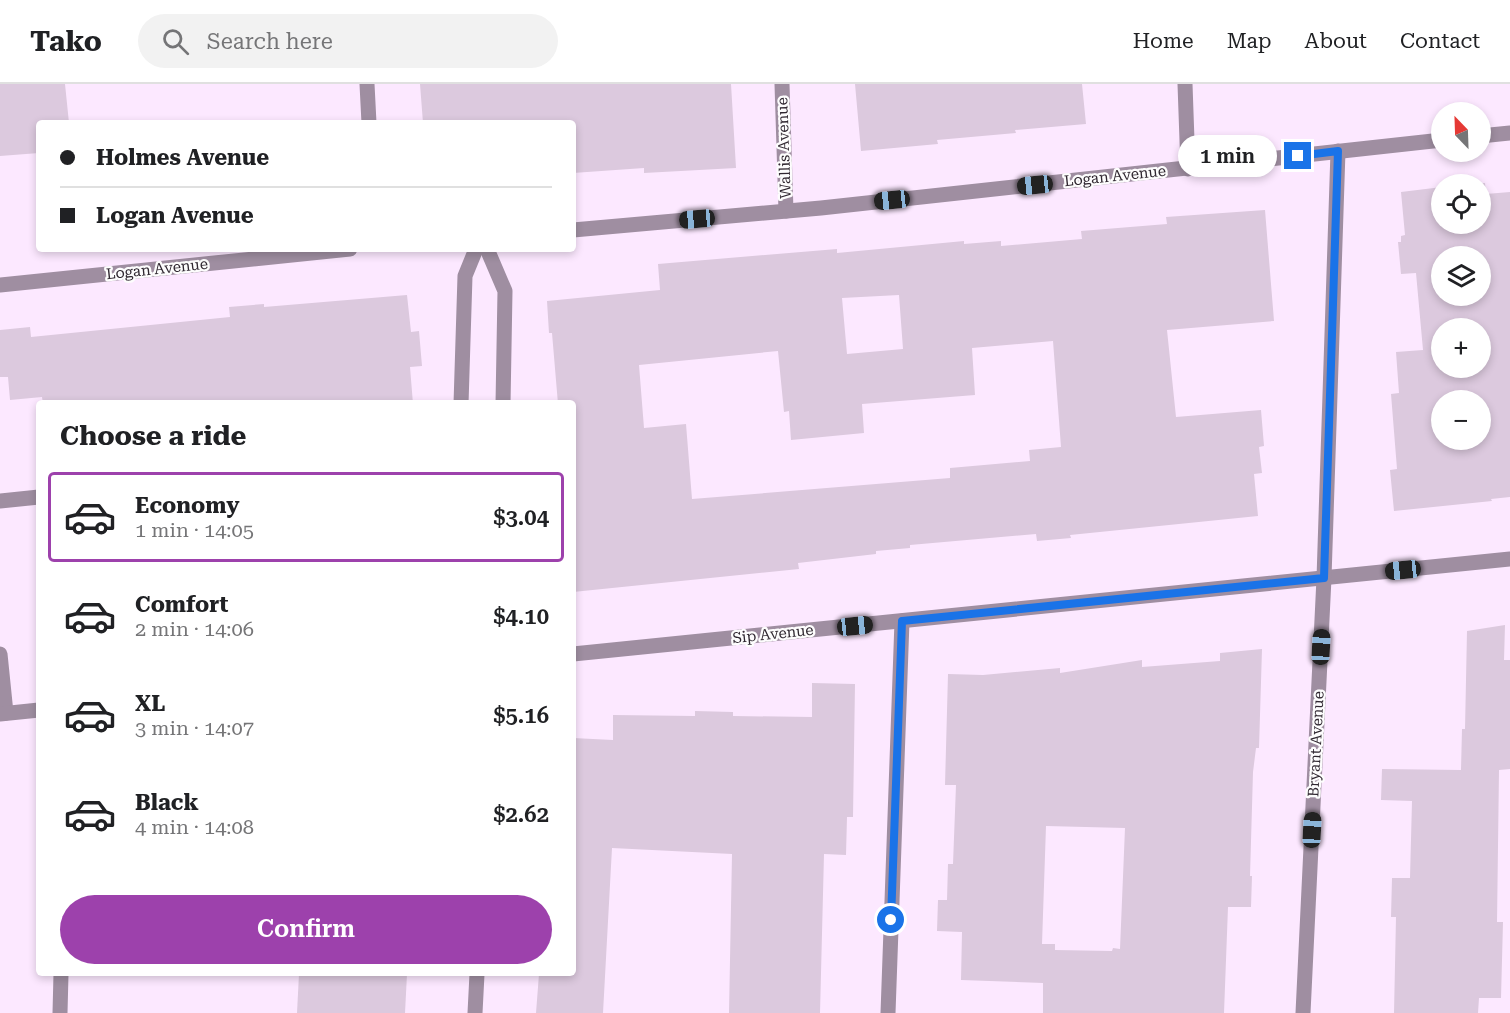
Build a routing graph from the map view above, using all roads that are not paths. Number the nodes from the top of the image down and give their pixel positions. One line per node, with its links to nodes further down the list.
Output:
1 (367, 84): 4 (street)
2 (782, 84): 10 (street, Wallis Avenue)
3 (1185, 84): 9 (street)
4 (369, 120)
5 (1510, 133): 6 (street)
6 (1491, 135)
7 (1431, 141): 8 (street, Logan Avenue)
8 (1338, 151): 9 (street, Logan Avenue); 21 (street, Bryant Avenue)
9 (1188, 169): 10 (street, Logan Avenue)
10 (786, 211): 11 (street, Logan Avenue)
11 (576, 230)
12 (321, 252): 15 (street, Logan Avenue)
13 (475, 252): 16 (street)
14 (488, 252): 17 (street)
15 (0, 285)
16 (461, 400)
17 (503, 400)
18 (36, 497): 19 (street)
19 (0, 501)
20 (1510, 559): 21 (street, Sip Avenue)
21 (1324, 578): 22 (street, Sip Avenue); 32 (street, Bryant Avenue)
22 (902, 621): 24 (street, Sip Avenue); 31 (street)
23 (0, 654): 26 (street)
24 (576, 654)
25 (36, 710): 26 (street)
26 (3, 713)
27 (61, 976): 29 (street)
28 (477, 976): 30 (street)
29 (60, 1013)
30 (475, 1013)
31 (888, 1013)
32 (1303, 1013)

